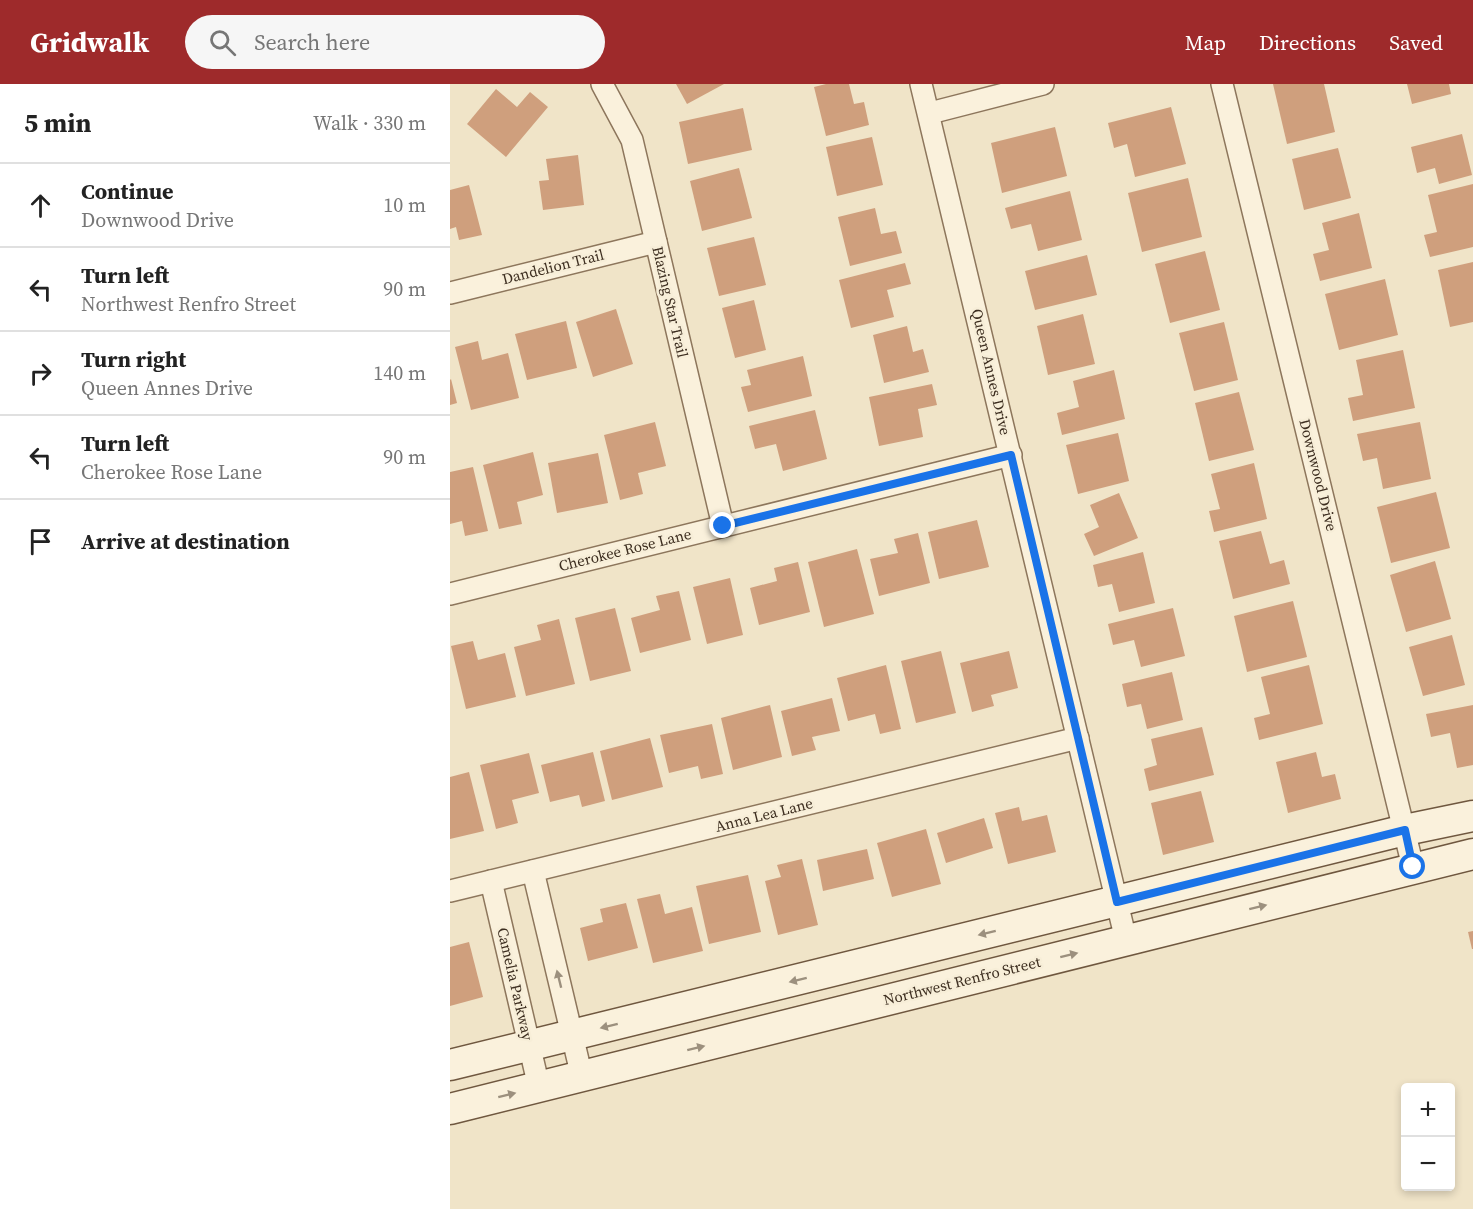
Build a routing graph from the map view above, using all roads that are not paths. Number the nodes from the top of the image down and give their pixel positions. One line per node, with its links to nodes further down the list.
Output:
1 (602, 84): 6 (street, Blazing Star Trail)
2 (921, 84): 5 (street, Queen Annes Drive)
3 (1043, 84): 5 (street)
4 (1222, 84): 13 (street, Downwood Drive)
5 (930, 113): 8 (street, Queen Annes Drive)
6 (656, 242): 7 (street, Dandelion Trail); 9 (street, Blazing Star Trail)
7 (450, 293)
8 (1011, 455): 9 (street, Cherokee Rose Lane); 11 (street, Queen Annes Drive)
9 (723, 526): 10 (street, Cherokee Rose Lane)
10 (450, 594)
11 (1078, 738): 16 (street, Anna Lea Lane); 19 (street, Queen Annes Drive)
12 (1473, 816): 13 (main road)
13 (1405, 830): 15 (street, Downwood Drive); 19 (main road)
14 (1473, 854): 15 (main road, Northwest Renfro Street)
15 (1413, 867): 20 (main road, Northwest Renfro Street, one-way to 15)
16 (533, 871): 17 (street, Anna Lea Lane); 21 (street, one-way to 16)
17 (491, 881): 18 (street, Anna Lea Lane); 22 (street, Camelia Parkway)
18 (450, 891)
19 (1117, 902): 20 (street, Queen Annes Drive); 21 (main road, one-way to 21)
20 (1126, 940): 24 (main road, Northwest Renfro Street, one-way to 20)
21 (573, 1035): 22 (main road); 24 (street)
22 (529, 1045): 23 (main road); 25 (street, Camelia Parkway)
23 (450, 1065)
24 (582, 1077): 25 (main road, Northwest Renfro Street)
25 (539, 1087): 26 (main road, Northwest Renfro Street, one-way to 25)
26 (450, 1109)

